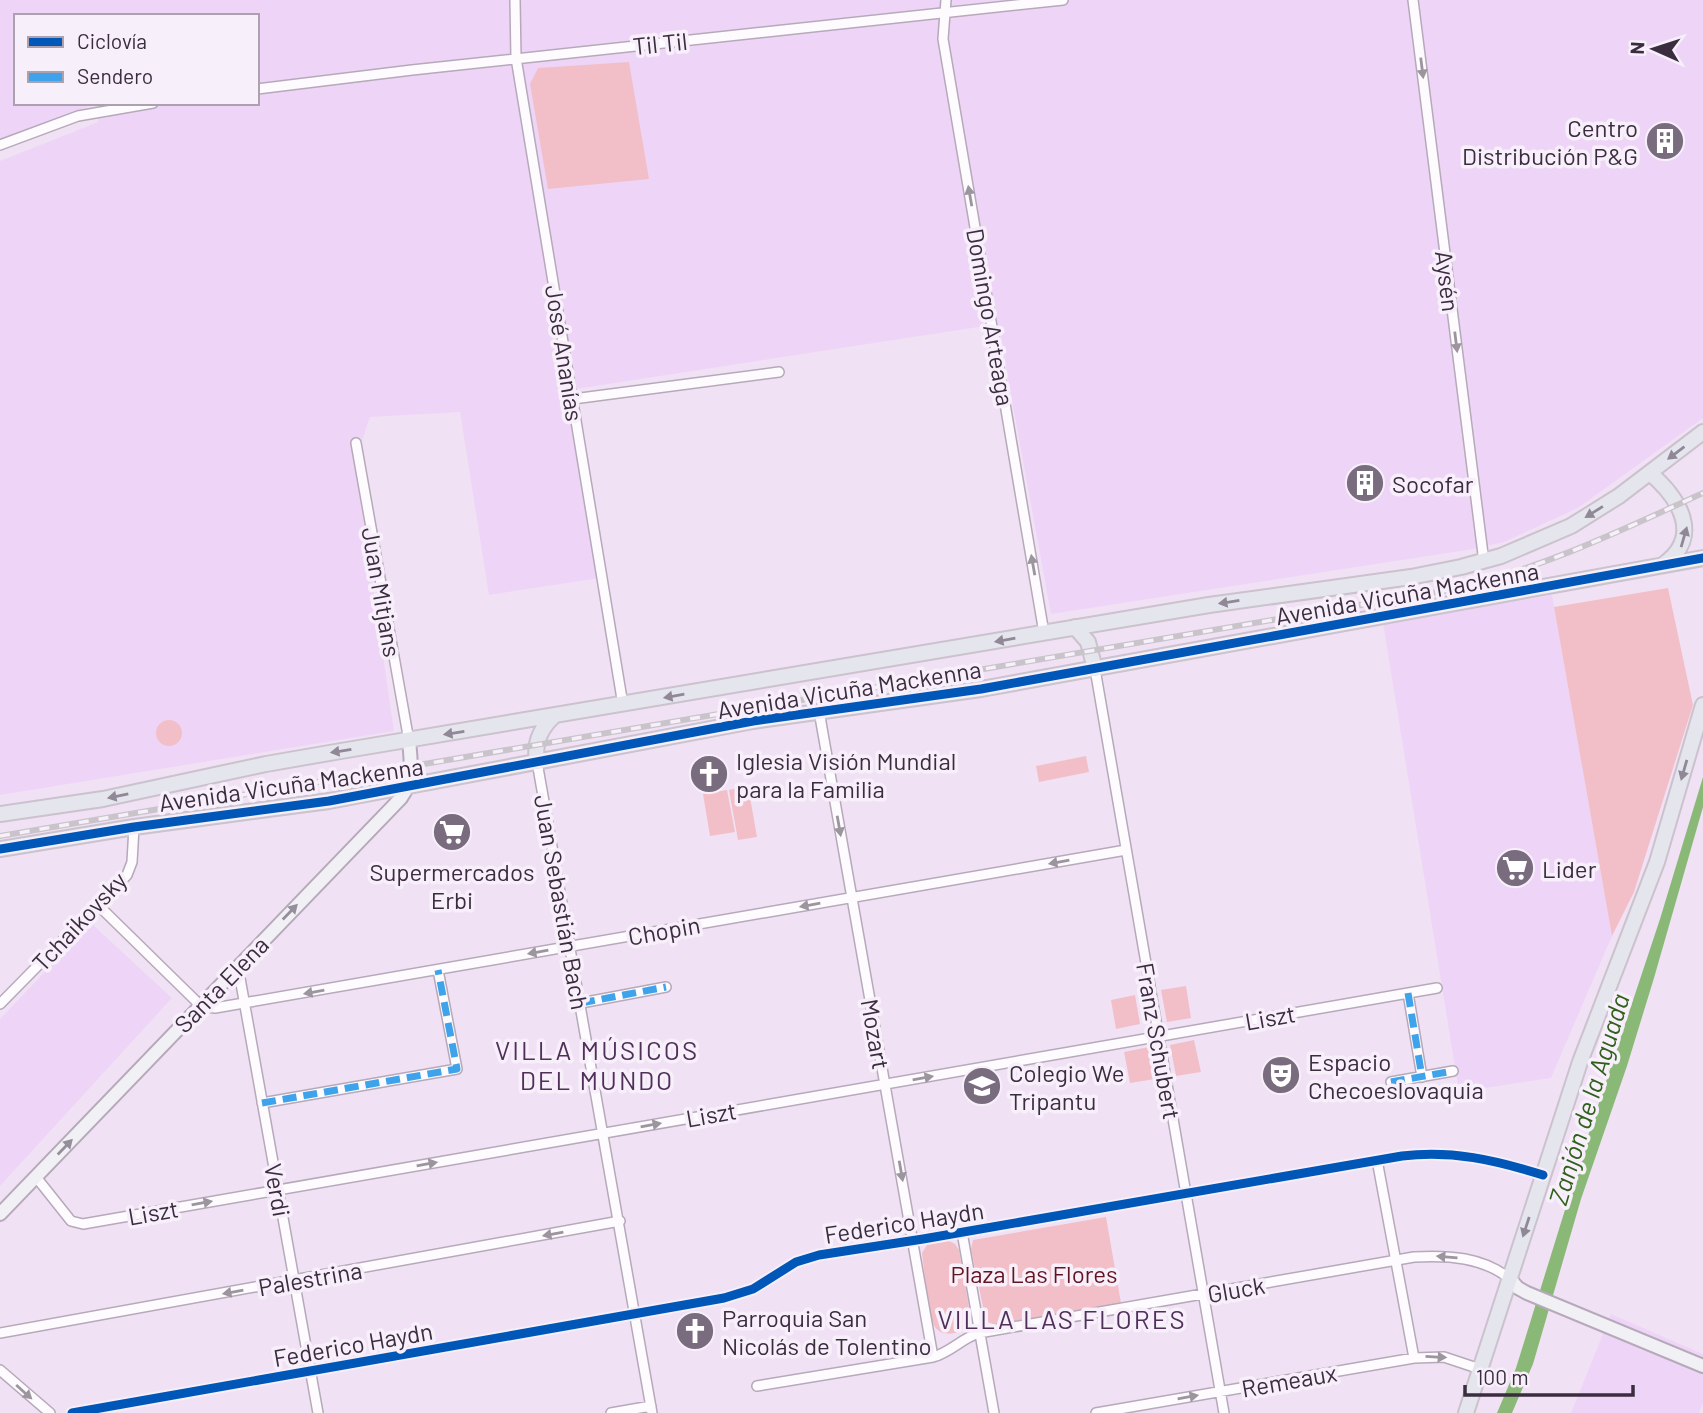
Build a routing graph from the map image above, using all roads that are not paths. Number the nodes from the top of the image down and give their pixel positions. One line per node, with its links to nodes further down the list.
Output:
1 (515, 0): 6 (street, José Ananías)
2 (946, 0): 5 (street, Domingo Arteaga)
3 (1063, 0): 5 (street, Til Til)
4 (1413, 0): 16 (street, Aysén, one-way to 16)
5 (944, 12): 6 (street, Til Til); 19 (street, Domingo Arteaga, one-way to 5)
6 (516, 58): 7 (street, Til Til); 11 (street, José Ananías)
7 (259, 89)
8 (141, 105): 9 (street)
9 (0, 145)
10 (779, 372): 11 (street)
11 (573, 399): 21 (street, José Ananías)
12 (1703, 432): 14 (main road, Avenida Vicuña Mackenna, one-way to 14)
13 (356, 443): 25 (street, Juan Mitjans)
14 (1650, 473): 16 (main road, Avenida Vicuña Mackenna, one-way to 16); 17 (main road, one-way to 14)
15 (1703, 558): 17 (main road, Avenida Vicuña Mackenna)
16 (1484, 562): 18 (main road, Avenida Vicuña Mackenna, one-way to 18)
17 (1662, 566): 20 (main road, Avenida Vicuña Mackenna)
18 (1075, 628): 19 (main road, Avenida Vicuña Mackenna); 20 (main road)
19 (1044, 633): 21 (main road, Avenida Vicuña Mackenna, one-way to 21)
20 (1095, 669): 23 (main road, Avenida Vicuña Mackenna); 31 (street, Franz Schubert)
21 (623, 705): 24 (main road, Avenida Vicuña Mackenna)
22 (1703, 705): 52 (main road, one-way to 52)
23 (819, 711): 26 (main road, Avenida Vicuña Mackenna); 32 (street, Mozart, one-way to 32)
24 (553, 717): 25 (main road, Avenida Vicuña Mackenna, one-way to 25); 26 (main road)
25 (409, 740): 27 (street); 28 (main road, Avenida Vicuña Mackenna, one-way to 28)
26 (537, 762): 27 (main road, Avenida Vicuña Mackenna); 34 (street, Juan Sebastián Bach)
27 (408, 788): 29 (main road, Avenida Vicuña Mackenna); 35 (street, Santa Elena, one-way to 27)
28 (0, 814)
29 (134, 827): 30 (main road, Avenida Vicuña Mackenna); 33 (street, Tchaikovsky)
30 (0, 849)
31 (1126, 850): 32 (street, Chopin, one-way to 32); 44 (street, Franz Schubert)
32 (852, 898): 34 (street, Chopin, one-way to 34); 48 (street, Mozart)
33 (98, 905): 41 (street, Tchaikovsky); 43 (street)
34 (570, 947): 36 (street, Chopin, one-way to 36); 40 (street, Juan Sebastián Bach)
35 (237, 967): 42 (street, Verdi); 43 (street, Santa Elena)
36 (438, 970): 42 (street, Chopin, one-way to 42); 49 (street)
37 (666, 987): 40 (street)
38 (1437, 988): 39 (street, Liszt)
39 (1408, 993): 44 (street, Liszt); 46 (street)
40 (581, 1003): 50 (street, Juan Sebastián Bach)
41 (0, 1004)
42 (245, 1004): 43 (street, Chopin); 49 (street, Verdi)
43 (201, 1006): 53 (street, Santa Elena, one-way to 43)
44 (1157, 1037): 48 (street, Liszt, one-way to 44); 55 (street, Franz Schubert)
45 (1452, 1071): 46 (street)
46 (1422, 1077): 47 (street)
47 (1391, 1082)
48 (885, 1084): 50 (street, Liszt, one-way to 48); 59 (street, Mozart, one-way to 59)
49 (262, 1102): 54 (street, Verdi)
50 (604, 1133): 54 (street, Liszt, one-way to 50); 57 (street, Juan Sebastián Bach)
51 (1377, 1160): 52 (street, Federico Haydn); 55 (street, Federico Haydn); 60 (street)
52 (1543, 1175): 61 (main road, one-way to 61)
53 (36, 1177): 54 (street, Liszt, one-way to 54); 56 (street, Santa Elena)
54 (278, 1190): 62 (street, Verdi)
55 (1185, 1194): 58 (street, Federico Haydn); 63 (street, Franz Schubert)
56 (0, 1214)
57 (620, 1222): 62 (street, Palestrina, one-way to 62); 64 (street, Juan Sebastián Bach)
58 (962, 1232): 59 (street, Federico Haydn); 66 (street)
59 (912, 1240): 64 (street, Federico Haydn); 67 (street, Mozart)
60 (1396, 1260): 61 (street, Gluck, one-way to 60); 63 (street, Gluck); 68 (street)
61 (1510, 1279): 69 (street); 70 (main road)
62 (294, 1281): 65 (street, Palestrina, one-way to 65); 72 (street, Verdi)
63 (1203, 1295): 66 (street, Gluck); 74 (street, Franz Schubert)
64 (635, 1314): 72 (street, Federico Haydn); 75 (street, Juan Sebastián Bach)
65 (0, 1333)
66 (979, 1333): 67 (street, Gluck); 80 (street)
67 (933, 1357): 73 (street, Gluck)
68 (1414, 1358): 70 (street, Remeaux, one-way to 70); 74 (street, Remeaux)
69 (1703, 1366)
70 (1480, 1369): 83 (main road)
71 (0, 1370): 76 (street, one-way to 76)
72 (310, 1371): 77 (street, Federico Haydn); 78 (street, Verdi)
73 (757, 1387)
74 (1221, 1391): 81 (street, Remeaux, one-way to 74); 82 (street, Franz Schubert)
75 (652, 1409): 79 (street)
76 (50, 1413)
77 (72, 1413)
78 (318, 1413)
79 (611, 1413)
80 (994, 1413)
81 (1096, 1413)
82 (1224, 1413)
83 (1466, 1413)

